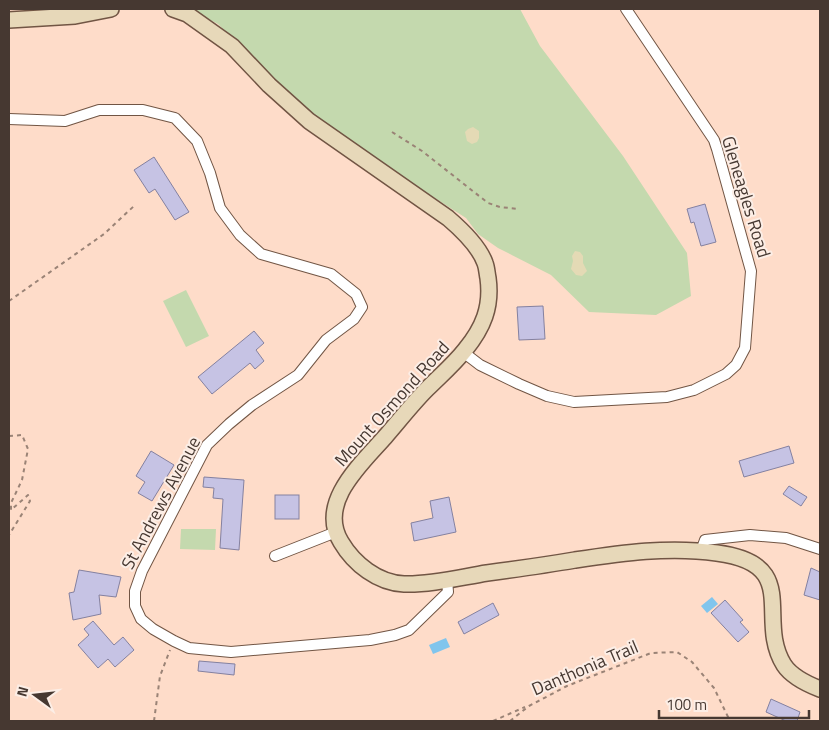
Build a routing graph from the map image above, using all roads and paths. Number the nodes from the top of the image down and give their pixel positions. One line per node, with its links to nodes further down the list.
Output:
1 (110, 9): 4 (street)
2 (173, 9): 10 (street, Mount Osmond Road)
3 (626, 9): 10 (street, Gleneagles Road)
4 (9, 20)
5 (9, 119): 18 (street, St Andrews Avenue)
6 (392, 132): 8 (path)
7 (134, 206): 9 (path)
8 (518, 208)
9 (9, 301)
10 (464, 352): 12 (street, Mount Osmond Road)
11 (9, 436): 13 (path)
12 (336, 532): 16 (street); 17 (street)
13 (9, 534)
14 (820, 549): 15 (street)
15 (701, 552): 17 (street); 19 (street)
16 (275, 556)
17 (447, 580): 18 (street, St Andrews Avenue)
18 (174, 641): 21 (path)
19 (820, 689)
20 (529, 706): 22 (path); 23 (path, Danthonia Trail); 24 (path, Danthonia Trail)
21 (154, 721)
22 (493, 721)
23 (510, 721)
24 (730, 721)

